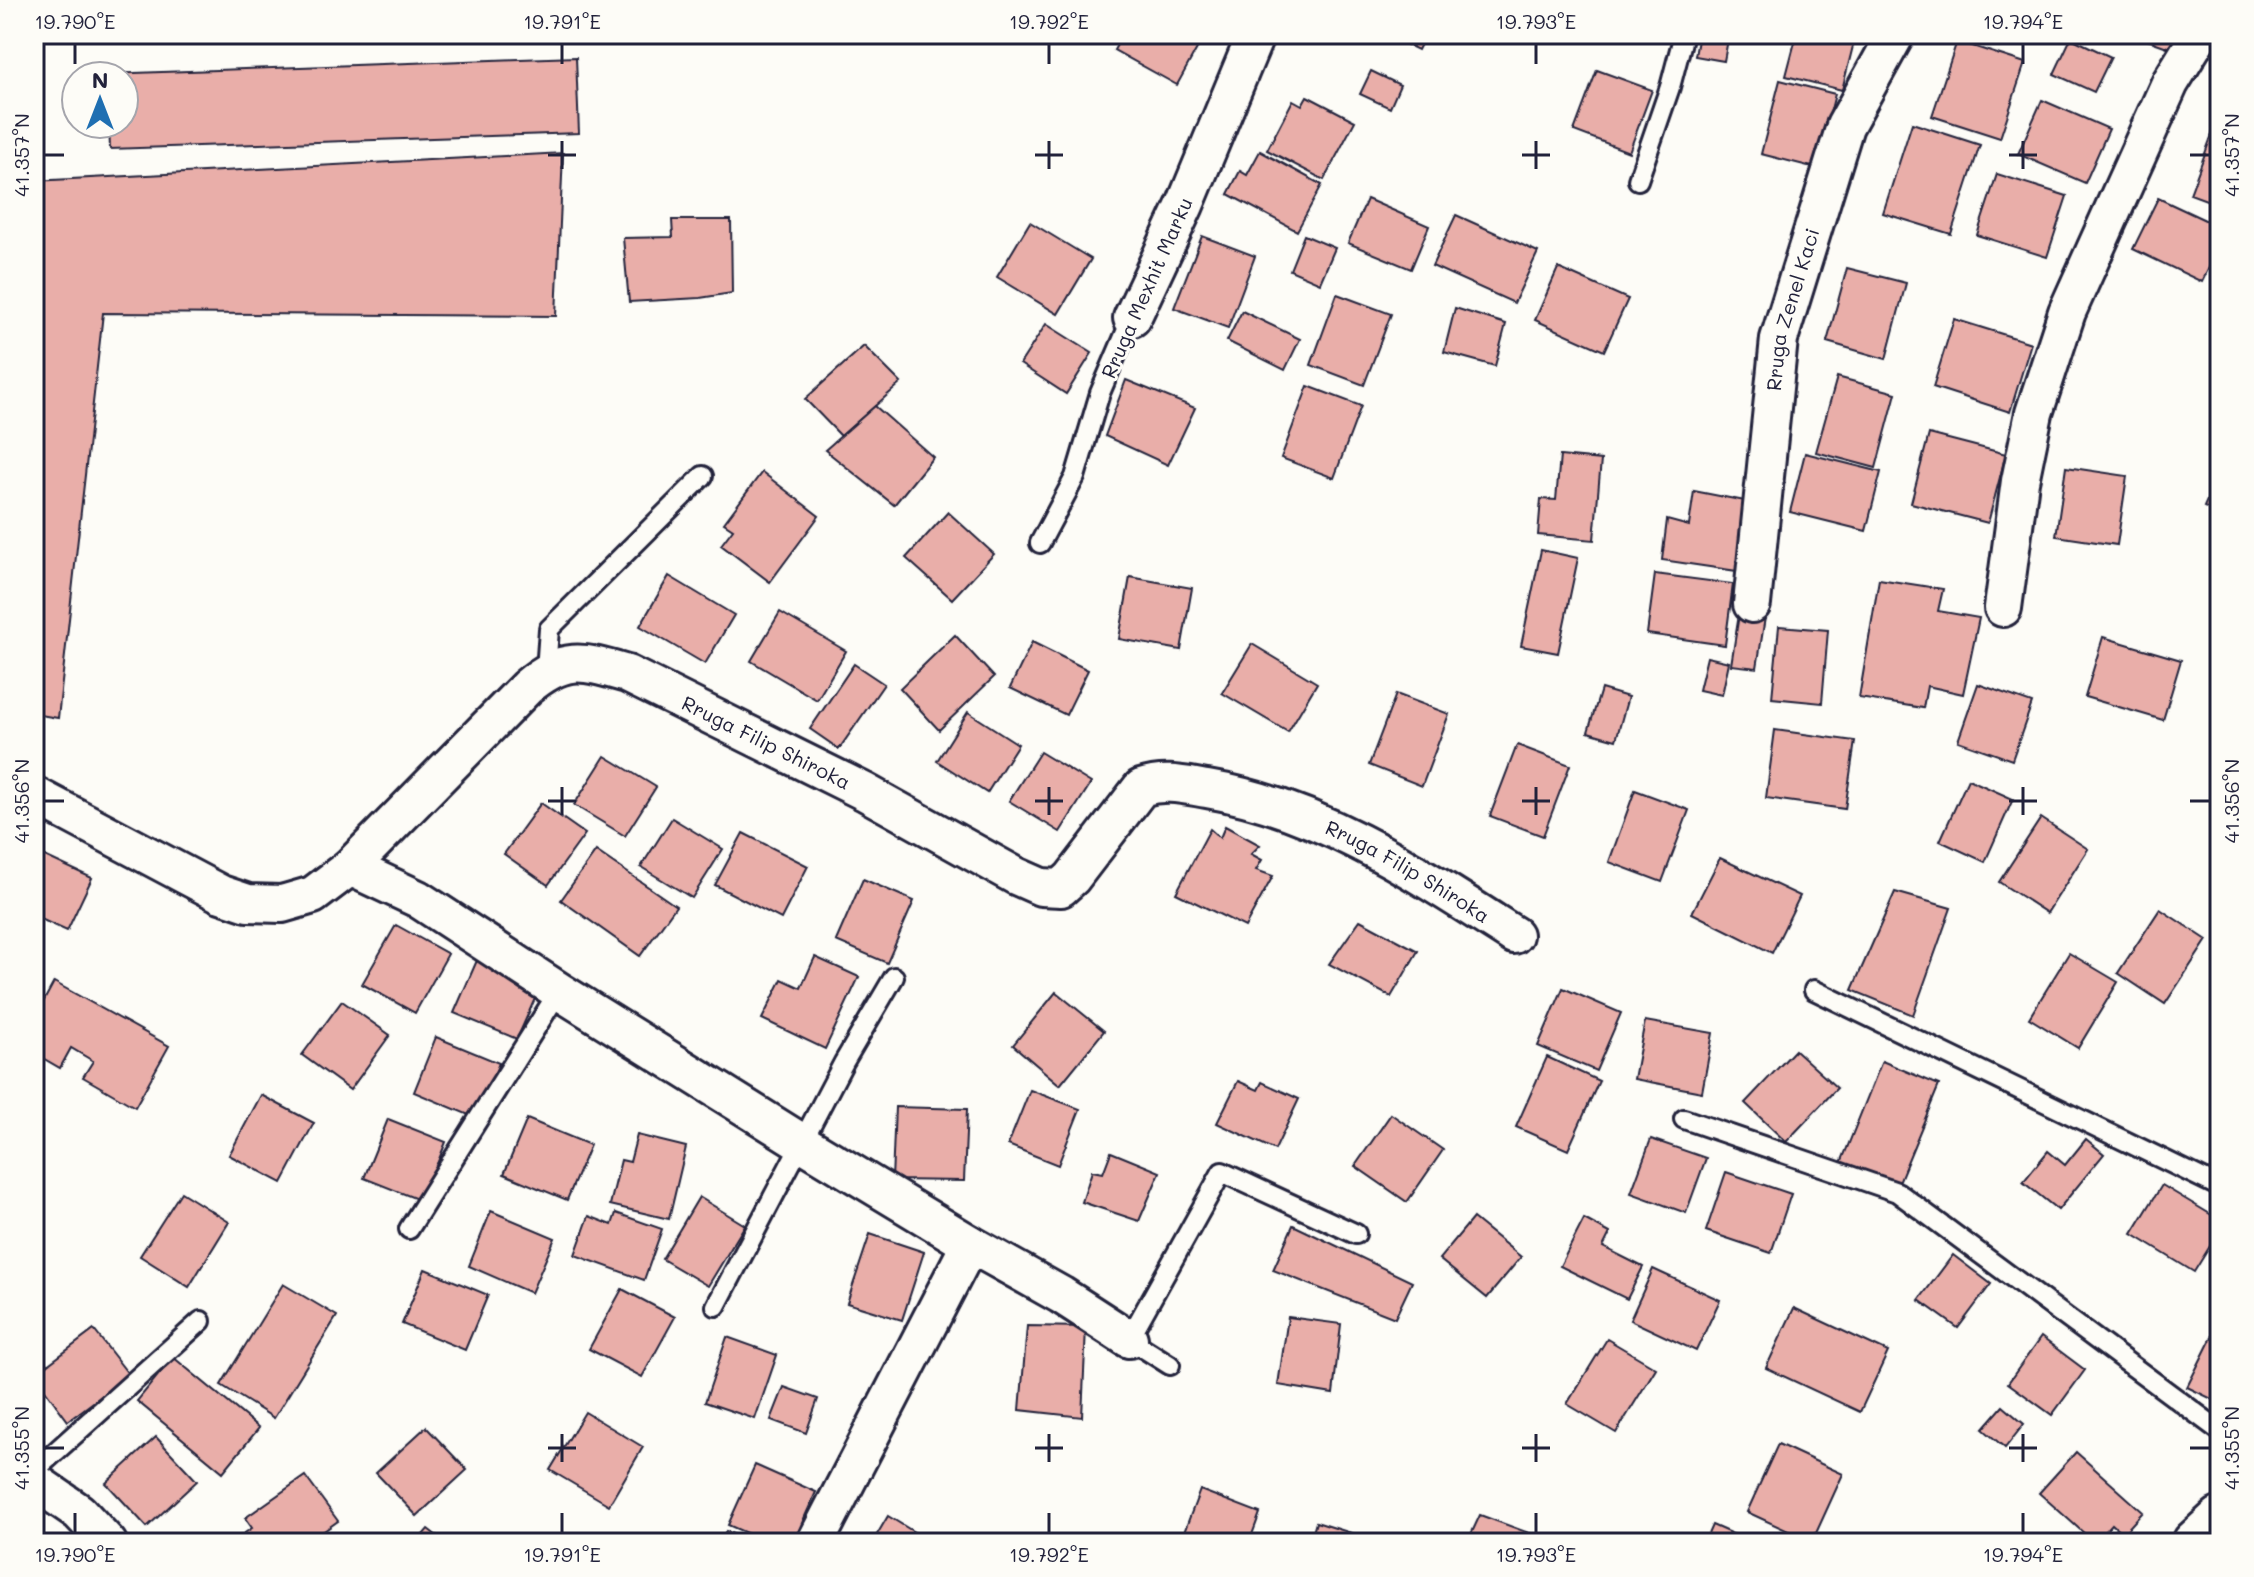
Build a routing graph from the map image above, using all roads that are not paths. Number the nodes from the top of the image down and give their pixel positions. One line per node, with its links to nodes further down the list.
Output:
1 (1256, 34): 6 (street, Rruga Mexhit Marku)
2 (1684, 34): 5 (lane)
3 (1896, 34): 9 (street, Rruga Zenel Kaci)
4 (2200, 34): 10 (street)
5 (1638, 180)
6 (1132, 318): 8 (lane, Rruga Mexhit Marku)
7 (703, 476): 11 (lane)
8 (1040, 543)
9 (1752, 604)
10 (2003, 608)
11 (546, 671): 13 (street); 14 (street, Rruga Filip Shiroka)
12 (34, 795): 13 (street)
13 (350, 867): 17 (street)
14 (1514, 935)
15 (894, 977): 19 (lane)
16 (1814, 990): 20 (lane)
17 (559, 991): 19 (street); 21 (lane)
18 (1684, 1119): 28 (lane)
19 (801, 1142): 23 (street); 24 (lane)
20 (2220, 1187)
21 (409, 1229)
22 (1356, 1234): 26 (lane)
23 (970, 1244): 26 (street); 33 (street)
24 (716, 1306)
25 (201, 1321): 29 (lane)
26 (1129, 1339): 27 (lane)
27 (1170, 1365)
28 (2220, 1431)
29 (34, 1471)
30 (34, 1481): 32 (street)
31 (2220, 1520): 34 (street)
32 (108, 1543)
33 (815, 1543)
34 (2195, 1543)

